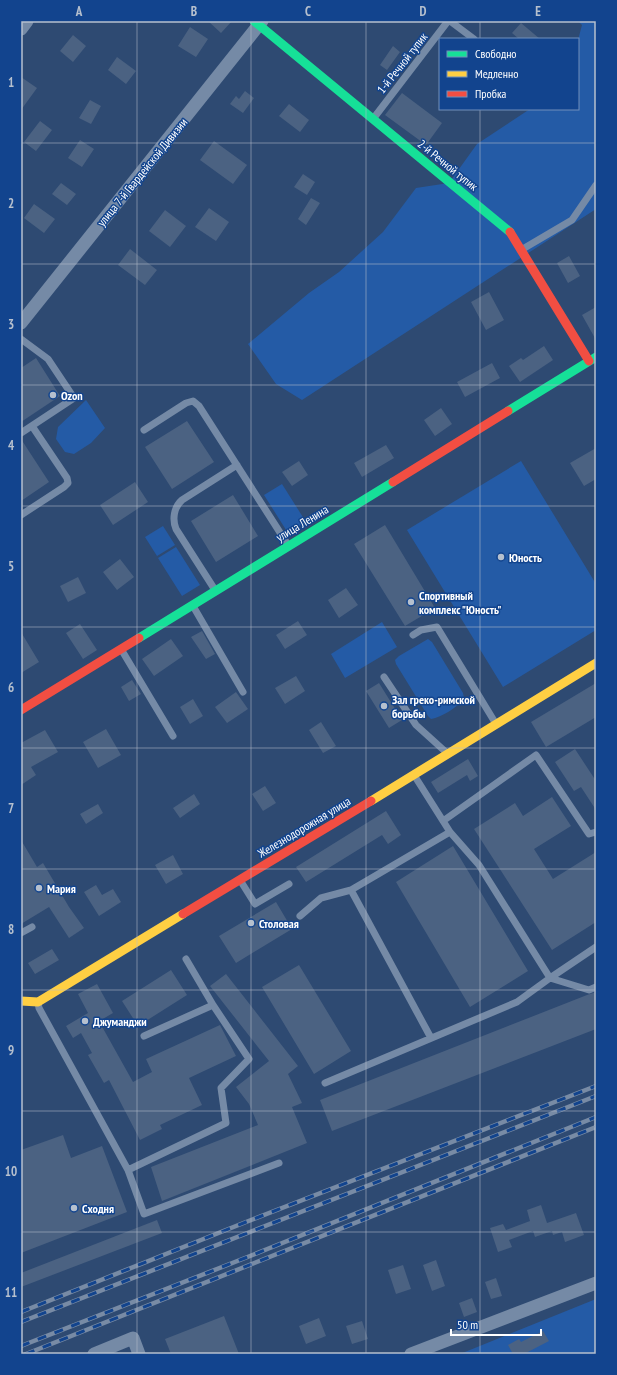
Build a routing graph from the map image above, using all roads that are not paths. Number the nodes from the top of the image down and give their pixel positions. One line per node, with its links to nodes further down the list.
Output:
1 (27, 21): 4 (street)
2 (449, 21): 5 (lane, 1-й Речной тупик); 6 (lane, 1-й Речной тупик)
3 (258, 22): 6 (street, 2-й Речной тупик); 9 (street, улица 7-й Гвардейской Дивизии)
4 (21, 29)
5 (473, 38)
6 (373, 119): 8 (street, 2-й Речной тупик)
7 (596, 185): 8 (lane)
8 (521, 250): 11 (street, 2-й Речной тупик)
9 (21, 323)
10 (21, 339): 12 (lane)
11 (593, 359): 17 (street, улица Ленина)
12 (32, 426): 14 (lane); 16 (lane)
13 (144, 430): 15 (lane)
14 (21, 433)
15 (237, 464): 17 (lane); 18 (lane)
16 (21, 515)
17 (288, 545): 18 (street, улица Ленина)
18 (215, 590): 19 (street, улица Ленина)
19 (192, 604): 21 (street, улица Ленина); 24 (lane)
20 (413, 635): 26 (lane)
21 (120, 648): 25 (street, улица Ленина); 27 (lane)
22 (596, 663): 26 (street, Железнодорожная улица)
23 (384, 677): 28 (lane)
24 (243, 692)
25 (21, 710)
26 (496, 724): 28 (street, Железнодорожная улица)
27 (173, 736)
28 (448, 754): 29 (street, Железнодорожная улица)
29 (414, 775): 30 (lane); 33 (street, Железнодорожная улица)
30 (443, 821): 31 (lane); 32 (lane)
31 (450, 832): 35 (lane); 41 (lane)
32 (596, 832)
33 (240, 880): 34 (lane); 44 (street, Железнодорожная улица)
34 (289, 884)
35 (351, 890): 36 (lane); 47 (lane)
36 (300, 916)
37 (32, 927): 38 (lane)
38 (21, 933)
39 (596, 947): 41 (lane)
40 (186, 959): 45 (lane)
41 (550, 978): 42 (lane); 47 (lane)
42 (596, 988)
43 (21, 1001): 44 (street)
44 (38, 1002): 50 (lane)
45 (213, 1005): 46 (lane); 50 (lane)
46 (144, 1036)
47 (431, 1038): 48 (lane)
48 (325, 1082)
49 (279, 1163): 50 (lane)
50 (128, 1170)
51 (596, 1283): 52 (street)
52 (435, 1350): 55 (street)
53 (94, 1354): 54 (street)
54 (139, 1354)
55 (411, 1354)

